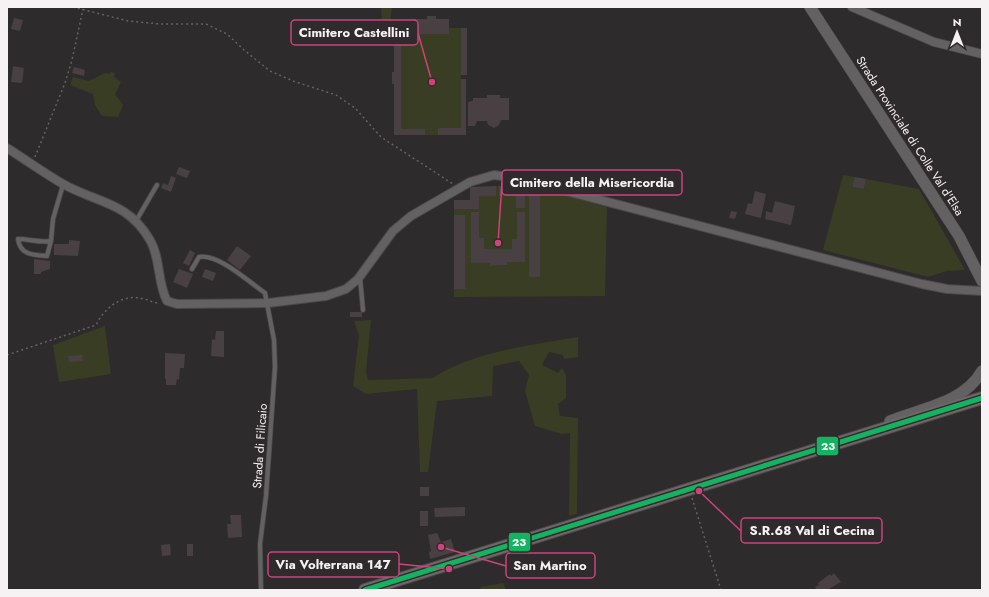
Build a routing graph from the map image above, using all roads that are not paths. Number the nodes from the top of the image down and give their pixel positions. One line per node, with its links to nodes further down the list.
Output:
1 (810, 7): 11 (main road, Strada Provinciale di Colle Val d'Elsa)
2 (852, 7): 3 (street)
3 (982, 54)
4 (7, 148): 5 (street)
5 (63, 184): 7 (street); 8 (lane)
6 (157, 185): 7 (lane)
7 (136, 221): 13 (street)
8 (51, 241): 8 (lane)
9 (192, 270): 13 (lane)
10 (360, 277): 12 (street); 13 (street); 14 (lane)
11 (982, 281)
12 (982, 291)
13 (268, 303): 18 (lane, Strada di Filicaio)
14 (363, 310)
15 (982, 371): 17 (main road)
16 (982, 398): 17 (main road)
17 (854, 438): 19 (main road)
18 (261, 590)
19 (365, 590)

